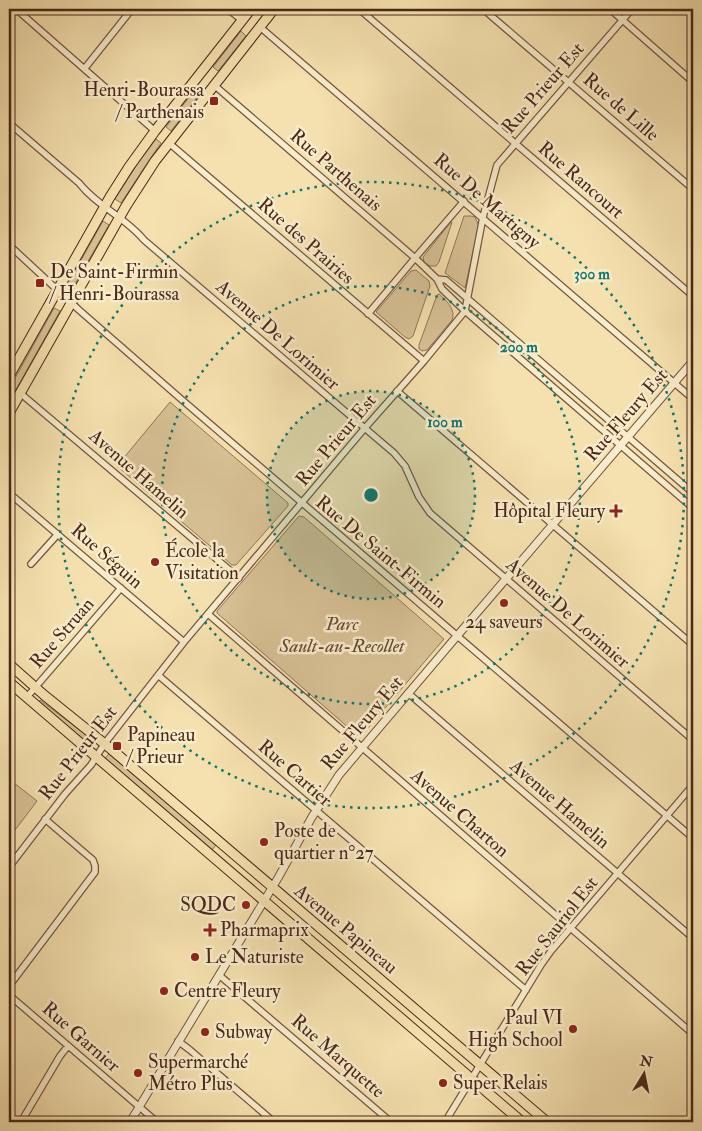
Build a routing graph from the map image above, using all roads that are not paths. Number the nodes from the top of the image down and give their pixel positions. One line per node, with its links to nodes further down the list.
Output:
1 (16, 9): 13 (street)
2 (132, 9): 13 (street)
3 (228, 9): 10 (street)
4 (251, 9): 10 (main road)
5 (274, 9): 12 (main road)
6 (359, 9): 20 (street, Rue Rancourt)
7 (484, 9): 14 (street, Rue de Lille)
8 (610, 9): 11 (street)
9 (632, 9): 11 (street, Rue Prieur Est)
10 (242, 20): 18 (main road)
11 (622, 20): 14 (street, Rue Prieur Est); 15 (street)
12 (260, 27): 16 (main road); 22 (street, Rue De Martigny)
13 (84, 68): 18 (street)
14 (568, 82): 20 (street, Rue Prieur Est); 21 (street, Rue de Lille)
15 (693, 82)
16 (214, 85): 19 (main road); 27 (street, Rue Parthenais)
17 (9, 123): 23 (street, Avenue De Lorimier)
18 (155, 131): 23 (main road)
19 (169, 142): 24 (main road); 34 (street, Rue des Prairies)
20 (515, 143): 25 (street, Rue Prieur Est); 30 (street, Rue Rancourt)
21 (693, 189)
22 (464, 201): 25 (street, Rue De Martigny); 27 (street)
23 (104, 207): 24 (street, Avenue De Lorimier); 29 (main road)
24 (119, 217): 32 (main road); 43 (street, Avenue De Lorimier)
25 (483, 217): 31 (street, Rue Prieur Est); 38 (street, Rue De Martigny)
26 (9, 245): 29 (street, Rue De Saint-Firmin)
27 (415, 258): 28 (street, Rue Parthenais); 34 (street)
28 (437, 279): 31 (street, Rue Parthenais); 33 (street, Rue Parthenais)
29 (57, 290): 32 (street, Rue De Saint-Firmin); 37 (main road)
30 (693, 296)
31 (467, 299): 33 (street, Rue Prieur Est); 44 (street, Rue Parthenais)
32 (71, 303): 40 (main road); 52 (street, Rue De Saint-Firmin)
33 (465, 310): 35 (street, Rue Prieur Est); 45 (street, Rue Parthenais)
34 (368, 314): 35 (street, Rue des Prairies)
35 (424, 362): 39 (street, Rue Prieur Est)
36 (693, 362): 38 (street, Rue Fleury Est)
37 (9, 376)
38 (675, 383): 41 (street, Rue De Martigny); 44 (street, Rue Fleury Est)
39 (397, 390): 43 (street, Rue Prieur Est); 54 (street)
40 (20, 393): 42 (main road); 57 (street, Avenue Hamelin)
41 (693, 399)
42 (9, 413)
43 (364, 429): 52 (street, Rue Prieur Est); 58 (street, Avenue De Lorimier)
44 (629, 438): 45 (street, Rue Fleury Est); 46 (street, Rue Parthenais)
45 (621, 446): 47 (street, Rue Parthenais); 54 (street, Rue Fleury Est)
46 (654, 459): 47 (street); 48 (street, Rue Parthenais)
47 (646, 467): 49 (street, Rue Parthenais)
48 (682, 483): 49 (street); 50 (street, Rue Parthenais)
49 (674, 492): 53 (street, Rue Parthenais)
50 (693, 493)
51 (9, 494): 55 (street, Rue Séguin)
52 (301, 503): 57 (street, Rue Prieur Est); 61 (street, Rue De Saint-Firmin)
53 (693, 508)
54 (553, 524): 58 (street, Rue Fleury Est); 63 (street)
55 (58, 534): 56 (street); 59 (street, Rue Séguin)
56 (31, 564)
57 (239, 578): 60 (street, Rue Prieur Est)
58 (506, 579): 61 (street, Rue Fleury Est); 70 (street, Avenue De Lorimier)
59 (121, 588): 62 (street, Rue Séguin); 67 (street, Rue Struan)
60 (208, 614): 62 (street, Rue Prieur Est); 72 (street, Avenue Charton)
61 (456, 636): 68 (street, Rue Fleury Est); 76 (street, Rue De Saint-Firmin)
62 (184, 642): 65 (street, Rue Prieur Est)
63 (693, 645)
64 (9, 664): 67 (main road, Avenue Papineau)
65 (158, 675): 71 (street, Rue Prieur Est); 75 (street, Rue Cartier)
66 (9, 682): 69 (main road, Avenue Papineau)
67 (35, 687): 69 (street, Rue Struan); 71 (main road, Avenue Papineau)
68 (408, 693): 72 (street, Rue Fleury Est); 80 (street, Avenue Hamelin)
69 (27, 698): 73 (main road, Avenue Papineau)
70 (693, 740)
71 (105, 743): 73 (street, Rue Prieur Est); 81 (main road, Avenue Papineau)
72 (361, 748): 75 (street, Rue Fleury Est); 83 (street, Avenue Charton)
73 (96, 756): 77 (street, Rue Prieur Est); 82 (main road, Avenue Papineau)
74 (693, 785): 76 (street, Rue Sauriol Est)
75 (316, 810): 81 (street, Rue Fleury Est); 87 (street, Rue Cartier)
76 (667, 816): 78 (street, Rue De Saint-Firmin); 80 (street, Rue Sauriol Est)
77 (45, 820): 79 (street, Rue Prieur Est); 86 (street)
78 (693, 838)
79 (9, 867)
80 (617, 873): 83 (street, Rue Sauriol Est); 84 (street, Avenue Hamelin)
81 (272, 887): 82 (street, Rue Fleury Est); 92 (main road, Avenue Papineau)
82 (264, 900): 85 (street, Rue Fleury Est); 93 (main road, Avenue Papineau)
83 (570, 928): 87 (street, Rue Sauriol Est); 89 (street, Avenue Charton)
84 (693, 938)
85 (219, 974): 90 (street, Rue Fleury Est); 99 (street, Rue Marquette)
86 (9, 986)
87 (526, 990): 92 (street, Rue Sauriol Est)
88 (9, 995): 91 (street, Rue Garnier)
89 (693, 1034)
90 (178, 1041): 94 (street, Rue Fleury Est); 98 (street)
91 (68, 1046): 94 (street, Rue Garnier); 95 (street)
92 (480, 1065): 93 (street, Rue Sauriol Est); 102 (main road, Avenue Papineau)
93 (472, 1079): 100 (street, Rue Sauriol Est); 101 (main road, Avenue Papineau)
94 (140, 1107): 96 (street, Rue Fleury Est); 97 (street, Rue Garnier)
95 (21, 1122)
96 (130, 1122)
97 (157, 1122)
98 (274, 1122)
99 (391, 1122)
100 (445, 1122)
101 (522, 1122)
102 (547, 1122)

